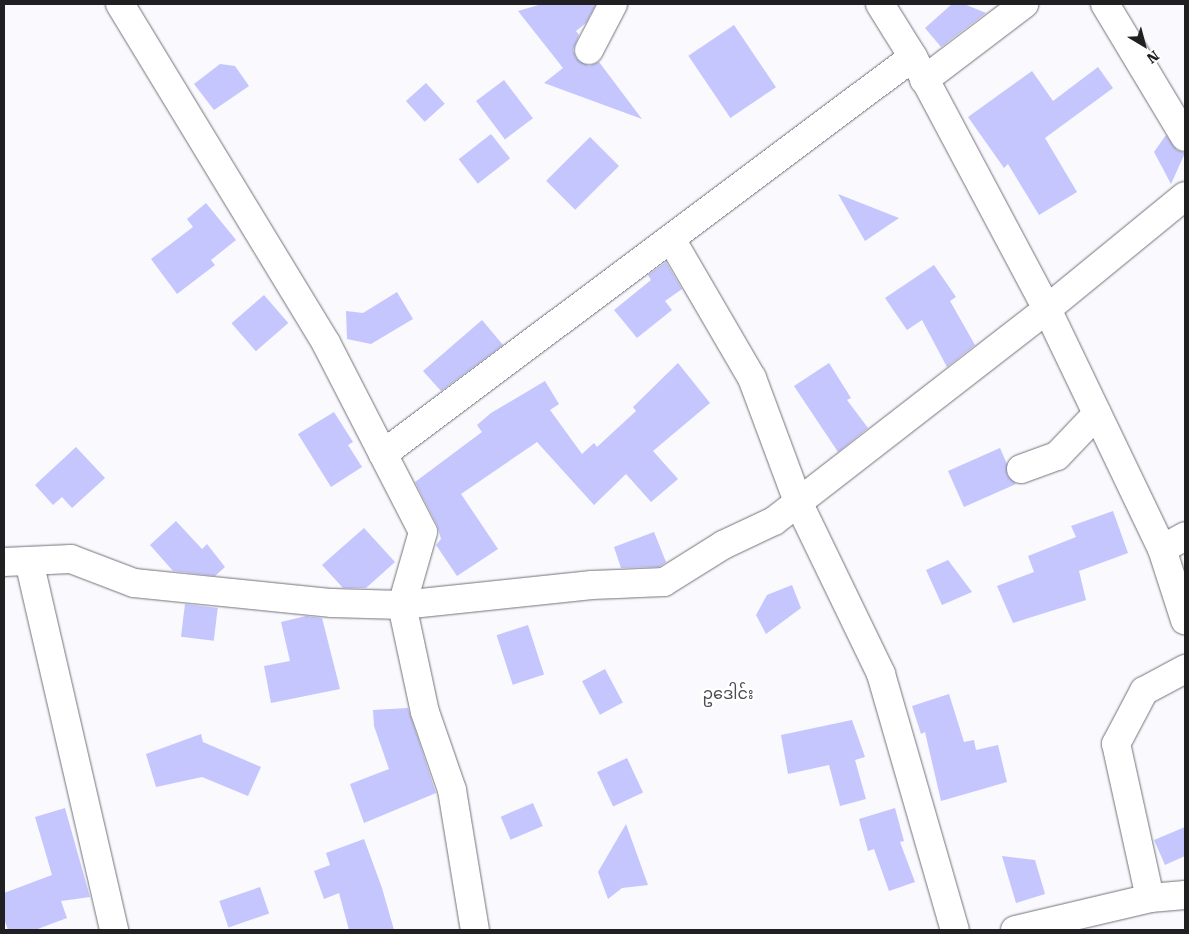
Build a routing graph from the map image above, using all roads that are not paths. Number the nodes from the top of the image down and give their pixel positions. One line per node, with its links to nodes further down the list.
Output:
1 (120, 4): 13 (street)
2 (613, 4): 6 (street)
3 (880, 4): 7 (street)
4 (1024, 4): 7 (street)
5 (1105, 4): 8 (street)
6 (589, 50)
7 (918, 69): 10 (street); 11 (street)
8 (1185, 137)
9 (1185, 196): 11 (street)
10 (671, 239): 13 (street); 15 (street)
11 (1047, 309): 12 (street); 15 (street)
12 (1097, 414): 14 (street); 16 (street)
13 (383, 454): 18 (street)
14 (1021, 469)
15 (798, 502): 18 (street); 25 (street)
16 (1174, 542): 19 (street)
17 (16, 561): 18 (street); 23 (street)
18 (402, 605): 24 (street)
19 (1185, 620)
20 (1185, 669): 22 (street)
21 (1185, 895): 22 (street)
22 (1150, 898): 26 (street)
23 (114, 930)
24 (475, 930)
25 (955, 930)
26 (1015, 930)

